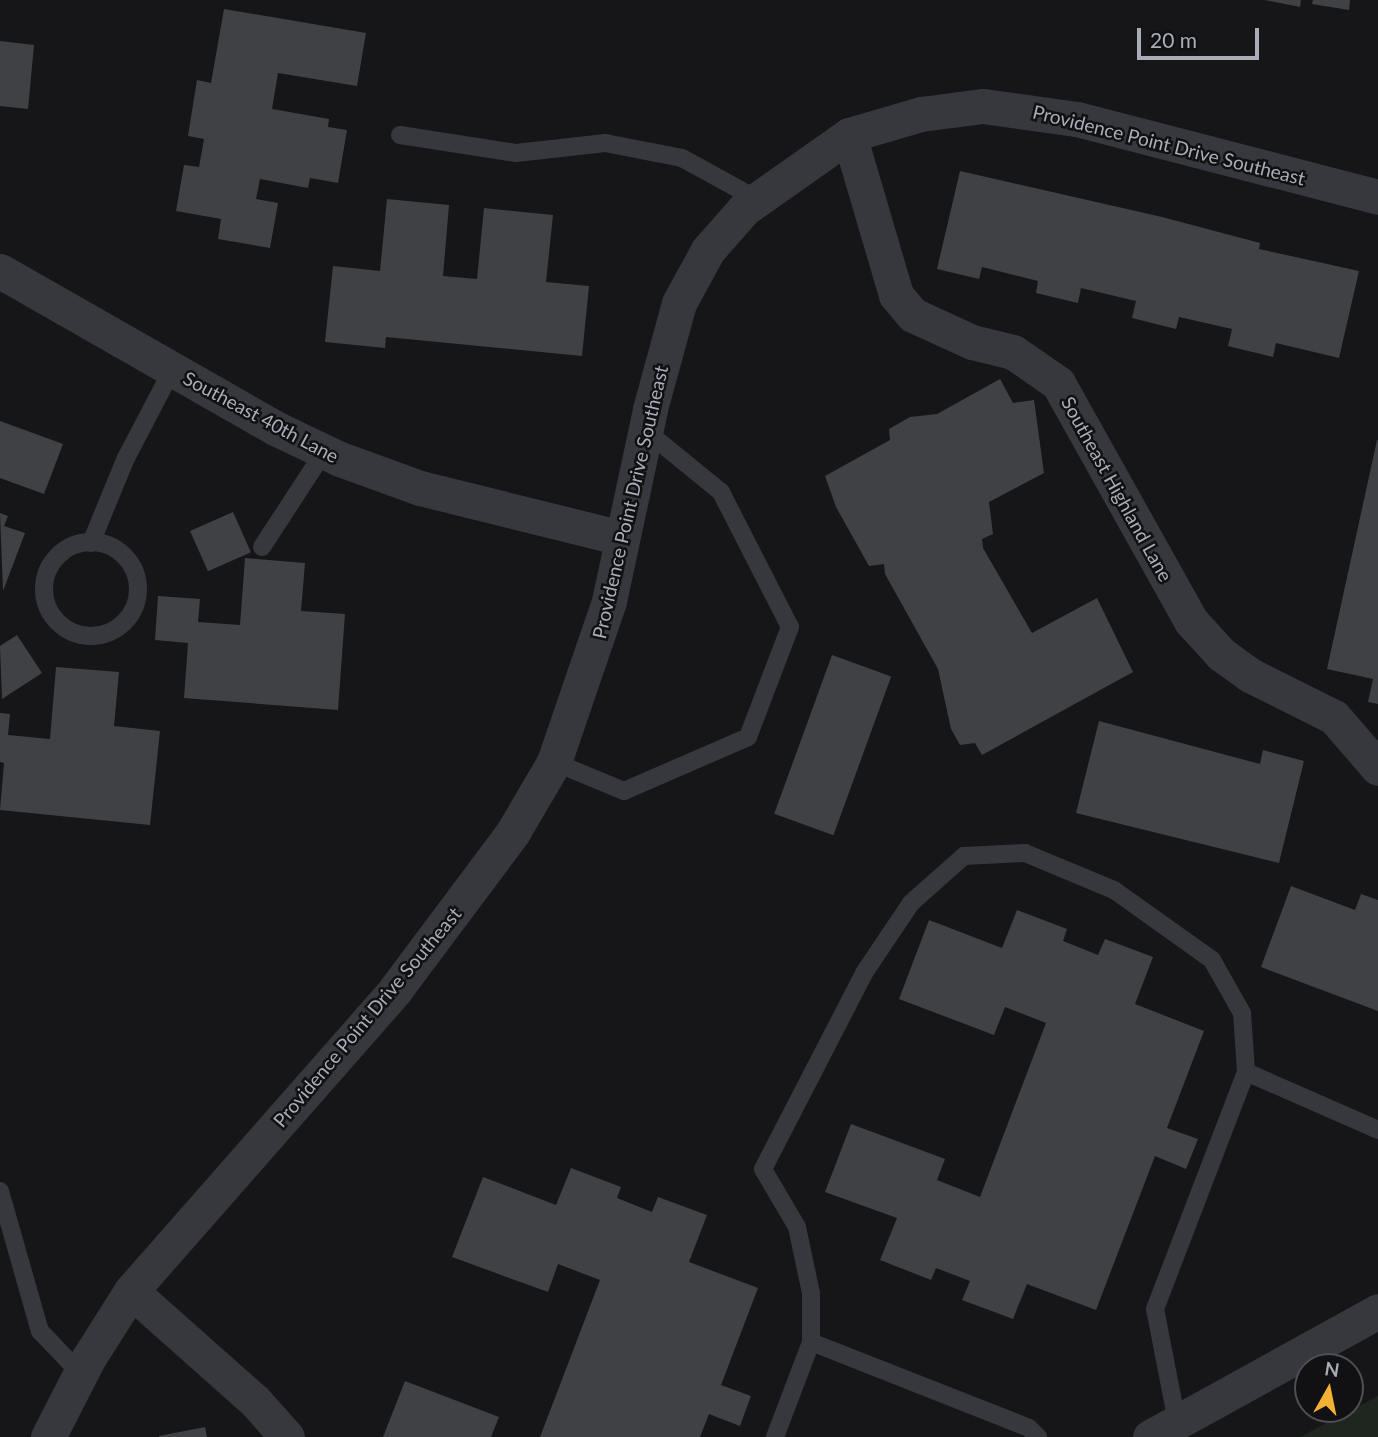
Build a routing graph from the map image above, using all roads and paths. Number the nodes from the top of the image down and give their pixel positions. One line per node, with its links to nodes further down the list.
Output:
1 (400, 135): 4 (lane)
2 (849, 135): 3 (street, Providence Point Drive Southeast); 4 (street, Providence Point Drive Southeast); 13 (street, Southeast Highland Lane)
3 (1378, 197)
4 (757, 199): 7 (street, Providence Point Drive Southeast)
5 (0, 271): 6 (street, Southeast 40th Lane)
6 (172, 370): 8 (street, Southeast 40th Lane); 10 (lane)
7 (646, 431): 9 (street, Providence Point Drive Southeast); 12 (lane)
8 (324, 452): 9 (street, Southeast 40th Lane); 11 (lane)
9 (622, 538): 12 (street, Providence Point Drive Southeast)
10 (91, 542): 10 (lane)
11 (262, 547)
12 (554, 762): 17 (street, Providence Point Drive Southeast)
13 (1378, 768)
14 (1245, 1072): 15 (lane); 19 (lane); 21 (lane)
15 (1378, 1130)
16 (0, 1191): 20 (lane)
17 (131, 1291): 20 (street, Providence Point Drive Southeast); 23 (street)
18 (1378, 1311): 21 (street)
19 (811, 1342): 24 (lane); 25 (lane)
20 (80, 1373): 22 (street, Providence Point Drive Southeast)
21 (1164, 1429)
22 (48, 1437)
23 (287, 1437)
24 (775, 1437)
25 (1038, 1437)

